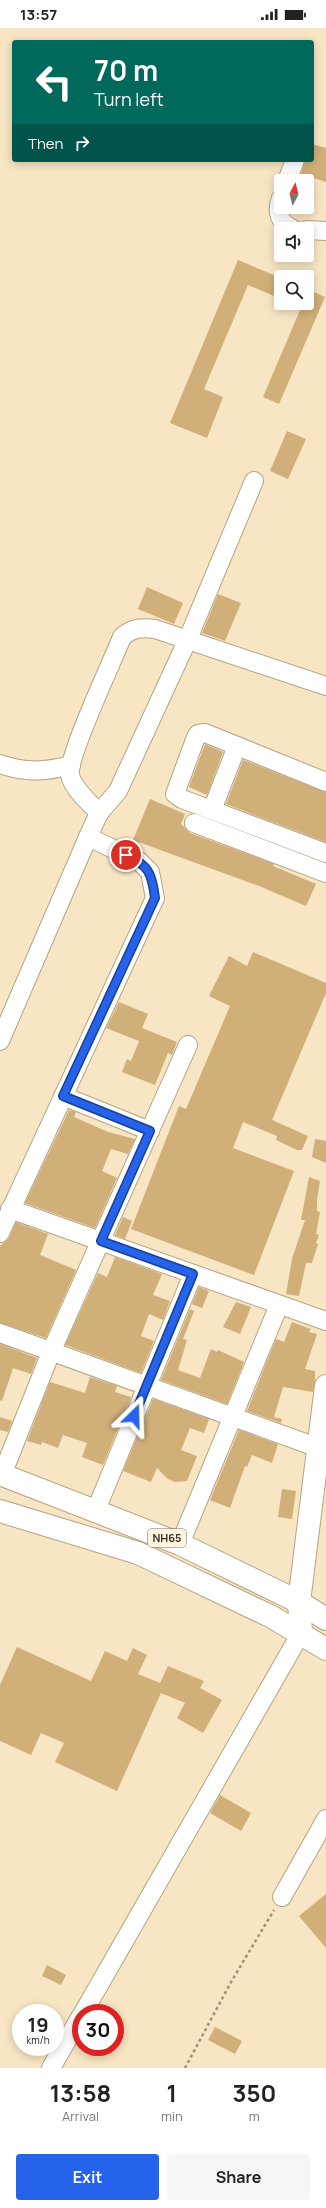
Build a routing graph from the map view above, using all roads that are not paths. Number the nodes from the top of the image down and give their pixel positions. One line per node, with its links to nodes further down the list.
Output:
1 (294, 162): 2 (street)
2 (290, 174)
3 (314, 230): 4 (street)
4 (326, 231)
5 (254, 481): 6 (street)
6 (187, 641): 7 (street); 10 (street); 13 (street)
7 (326, 686)
8 (237, 746): 11 (street); 12 (street); 12 (street)
9 (0, 764): 10 (street)
10 (70, 765): 13 (street)
11 (326, 782)
12 (212, 810): 16 (street)
13 (99, 813): 15 (street)
14 (194, 823): 17 (street)
15 (88, 837): 18 (street); 20 (street)
16 (326, 853)
17 (326, 873)
18 (0, 1041)
19 (188, 1045): 21 (street)
20 (63, 1096): 21 (street); 22 (street)
21 (150, 1131): 24 (street)
22 (10, 1209): 23 (street); 24 (street)
23 (0, 1233)
24 (101, 1241): 25 (street); 29 (street)
25 (193, 1274): 26 (street); 31 (street)
26 (279, 1305): 27 (street); 32 (street)
27 (326, 1321)
28 (0, 1333): 29 (street)
29 (51, 1352): 31 (street); 34 (street)
30 (326, 1386): 33 (main road)
31 (146, 1387): 32 (street); 35 (street)
32 (234, 1418): 33 (street); 37 (street)
33 (319, 1448): 38 (main road)
34 (1, 1474): 35 (main road, NH65)
35 (96, 1510): 37 (main road, NH65)
36 (0, 1512): 40 (main road, NH65)
37 (180, 1544): 38 (main road, NH65)
38 (298, 1602): 39 (main road, NH65); 40 (main road)
39 (326, 1619)
40 (301, 1633): 41 (main road, NH65); 44 (street)
41 (326, 1648)
42 (326, 1819): 43 (street)
43 (282, 1897)
44 (87, 2004)
45 (72, 2032): 46 (street)
46 (51, 2068)

